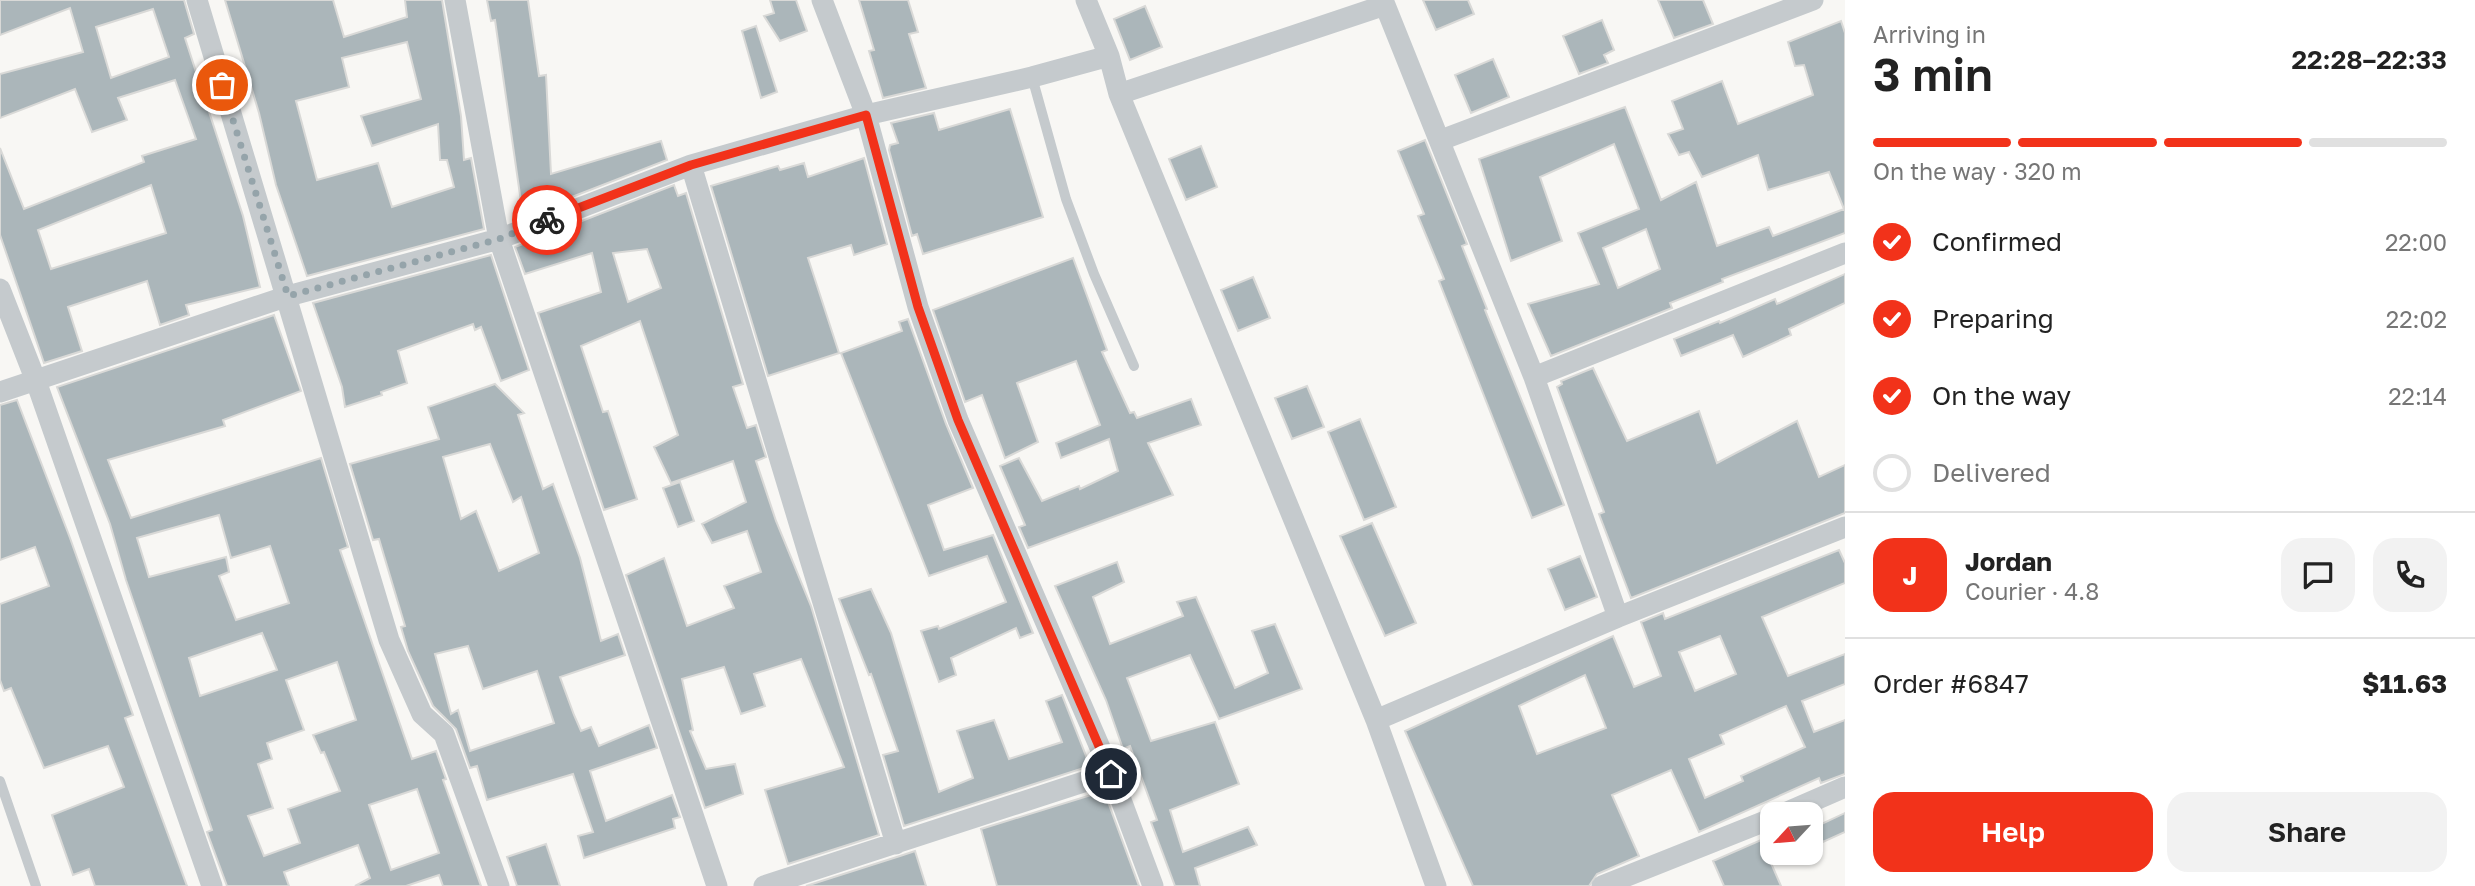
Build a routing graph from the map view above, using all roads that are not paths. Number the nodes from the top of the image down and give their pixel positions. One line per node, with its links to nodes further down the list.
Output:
1 (197, 0): 16 (street)
2 (455, 0): 13 (street)
3 (822, 0): 10 (street)
4 (1086, 0): 7 (street)
5 (1813, 0): 11 (street)
6 (1384, 3): 9 (street); 11 (street)
7 (1109, 56): 8 (street); 9 (street)
8 (1032, 77): 10 (street); 17 (lane)
9 (1119, 94): 23 (street)
10 (866, 115): 12 (street); 24 (street)
11 (1441, 140): 18 (street)
12 (691, 165): 13 (street); 29 (street)
13 (499, 239): 16 (street); 33 (street)
14 (1845, 253): 18 (street)
15 (0, 289): 19 (street)
16 (288, 296): 19 (street); 32 (street)
17 (1134, 366)
18 (1534, 377): 22 (street)
19 (36, 381): 20 (street); 31 (street)
20 (0, 392)
21 (1845, 527): 22 (street)
22 (1618, 617): 23 (street)
23 (1376, 720): 36 (street)
24 (1111, 774): 29 (street); 35 (street)
25 (0, 781): 30 (lane)
26 (1845, 787): 27 (street)
27 (1811, 802)
28 (1760, 823): 37 (street)
29 (896, 844): 34 (street)
30 (36, 886)
31 (212, 886)
32 (499, 886)
33 (718, 886)
34 (764, 886)
35 (1153, 886)
36 (1436, 886)
37 (1602, 886)

